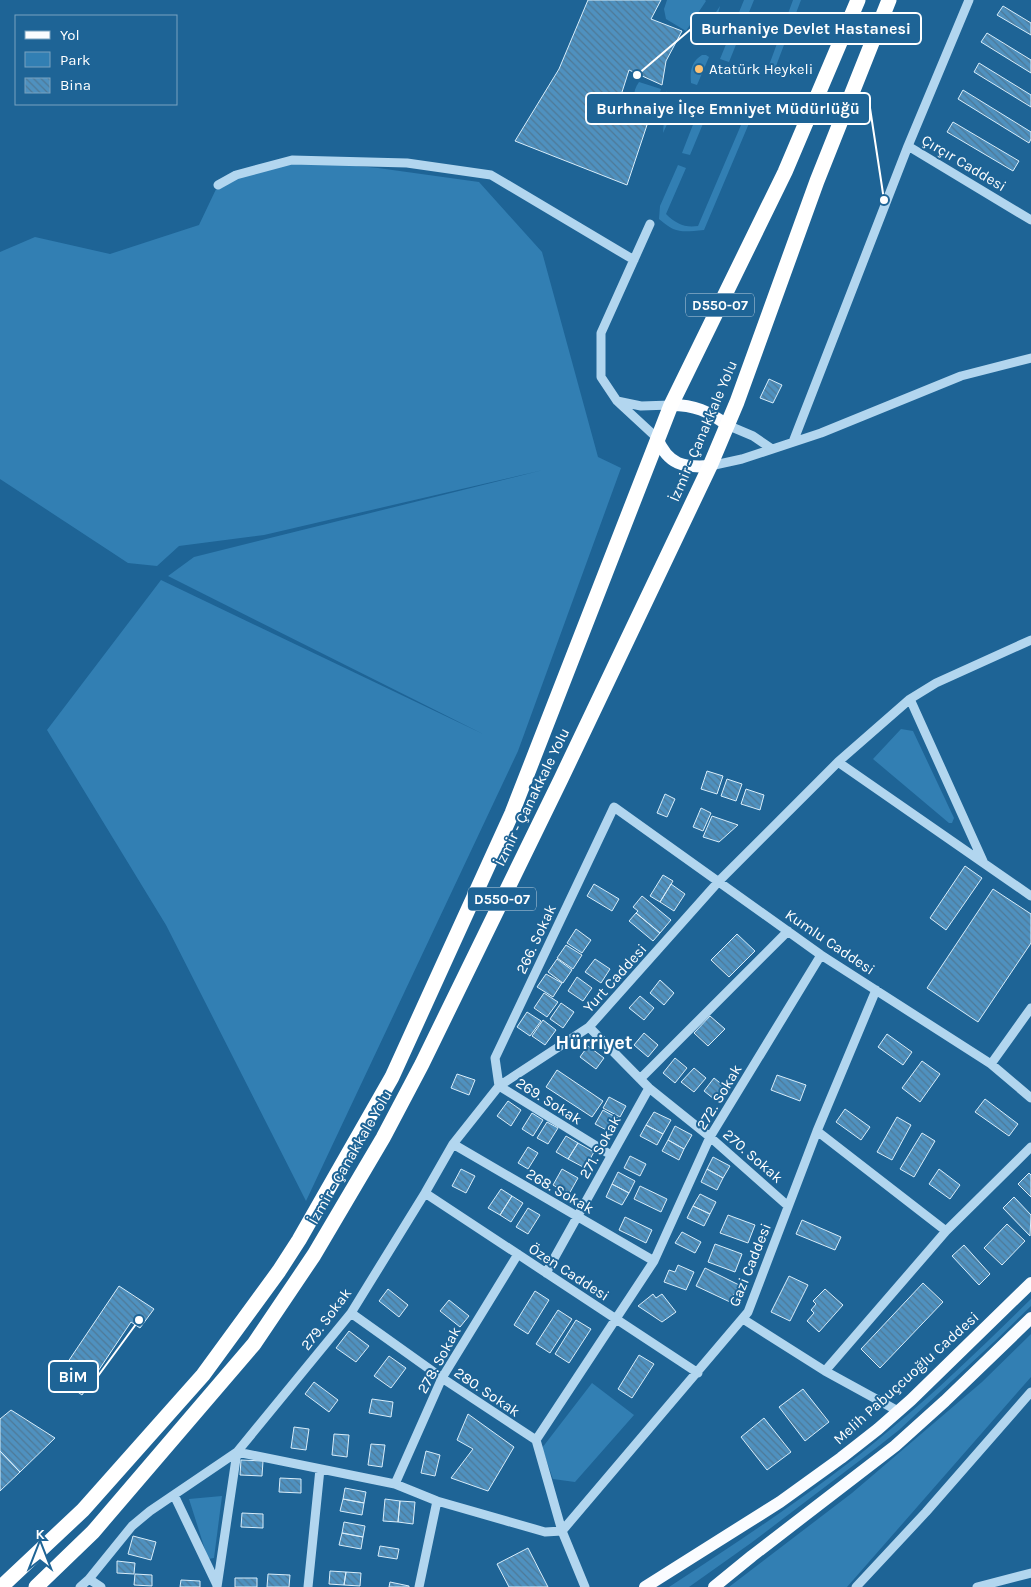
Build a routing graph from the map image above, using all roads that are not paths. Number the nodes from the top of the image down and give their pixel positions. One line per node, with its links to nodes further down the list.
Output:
1 (858, 0): 11 (highway, İzmir - Çanakkale Yolu / D550-07)
2 (889, 0): 12 (highway, İzmir - Çanakkale Yolu / D550-07)
3 (969, 0): 4 (street)
4 (908, 146): 6 (street, Çırçır Caddesi); 14 (street)
5 (218, 185): 8 (street)
6 (1031, 220)
7 (650, 224): 8 (street)
8 (634, 260): 10 (street)
9 (1031, 358): 14 (street)
10 (617, 401): 11 (street); 13 (street)
11 (671, 406): 12 (main road); 13 (highway, İzmir - Çanakkale Yolu / D550-07)
12 (727, 425): 15 (street); 16 (highway, İzmir - Çanakkale Yolu / D550-07)
13 (657, 438): 16 (main road); 66 (highway, İzmir - Çanakkale Yolu / D550-07)
14 (793, 442): 15 (street)
15 (772, 449): 16 (street)
16 (710, 466): 67 (highway, İzmir - Çanakkale Yolu / D550-07)
17 (1031, 640): 18 (street, Yurt Caddesi)
18 (910, 699): 19 (street, Yurt Caddesi); 21 (street)
19 (838, 762): 21 (street); 22 (street, Yurt Caddesi)
20 (614, 807): 22 (street, Kumlu Caddesi); 31 (street, 266. Sokak)
21 (984, 863): 23 (street)
22 (720, 881): 24 (street, Kumlu Caddesi); 28 (street, Yurt Caddesi)
23 (1031, 896)
24 (788, 931): 25 (street, Kumlu Caddesi); 30 (street)
25 (821, 955): 26 (street, Kumlu Caddesi); 35 (street, 272. Sokak)
26 (876, 990): 29 (street, Kumlu Caddesi); 34 (street, Gazi Caddesi)
27 (1031, 1008): 29 (street)
28 (590, 1027): 30 (street, 270. Sokak); 31 (street, Yurt Caddesi)
29 (991, 1064): 33 (street, Kumlu Caddesi)
30 (640, 1079): 32 (street, 270. Sokak)
31 (499, 1086): 36 (street, Yurt Caddesi); 38 (street, 269. Sokak)
32 (649, 1088): 35 (street, 270. Sokak); 38 (street, 271. Sokak)
33 (1031, 1098)
34 (817, 1131): 40 (street, Gazi Caddesi); 42 (street)
35 (710, 1137): 40 (street, 270. Sokak); 44 (street, 272. Sokak)
36 (453, 1144): 39 (street, Yurt Caddesi); 41 (street, 268. Sokak)
37 (1031, 1146): 42 (street)
38 (611, 1155): 41 (street, 271. Sokak)
39 (425, 1193): 43 (street, Özen Caddesi); 47 (street, 279. Sokak)
40 (788, 1206): 50 (street, Gazi Caddesi)
41 (577, 1216): 44 (street, 268. Sokak); 45 (street, 271. Sokak)
42 (946, 1231): 51 (street)
43 (518, 1254): 45 (street, Özen Caddesi); 53 (street, 278. Sokak)
44 (654, 1261): 49 (street, 272. Sokak)
45 (546, 1273): 49 (street, Özen Caddesi)
46 (1031, 1283): 55 (main road, Melih Pabuçcuoğlu Caddesi)
47 (350, 1313): 53 (street, 280. Sokak); 57 (street, 279. Sokak)
48 (1031, 1318): 74 (main road)
49 (616, 1319): 52 (street, Özen Caddesi); 56 (street, 272. Sokak)
50 (743, 1319): 51 (street); 52 (street, Gazi Caddesi)
51 (825, 1371): 55 (street)
52 (698, 1373): 62 (street, Gazi Caddesi)
53 (442, 1378): 56 (street, 280. Sokak); 59 (street, 278. Sokak)
54 (1031, 1392): 75 (street)
55 (898, 1412): 73 (main road, Melih Pabuçcuoğlu Caddesi)
56 (536, 1440): 62 (street)
57 (237, 1452): 58 (street); 60 (street); 65 (street)
58 (320, 1469): 59 (street); 70 (street)
59 (395, 1484): 61 (street)
60 (174, 1495): 64 (street); 65 (street)
61 (437, 1501): 62 (street); 71 (street)
62 (562, 1531): 72 (street)
63 (1031, 1572): 76 (street)
64 (89, 1579): 68 (street); 69 (street)
65 (217, 1586)
66 (1, 1587)
67 (36, 1587)
68 (80, 1587)
69 (100, 1587)
70 (308, 1587)
71 (419, 1587)
72 (585, 1587)
73 (645, 1587)
74 (714, 1587)
75 (856, 1587)
76 (977, 1587)

